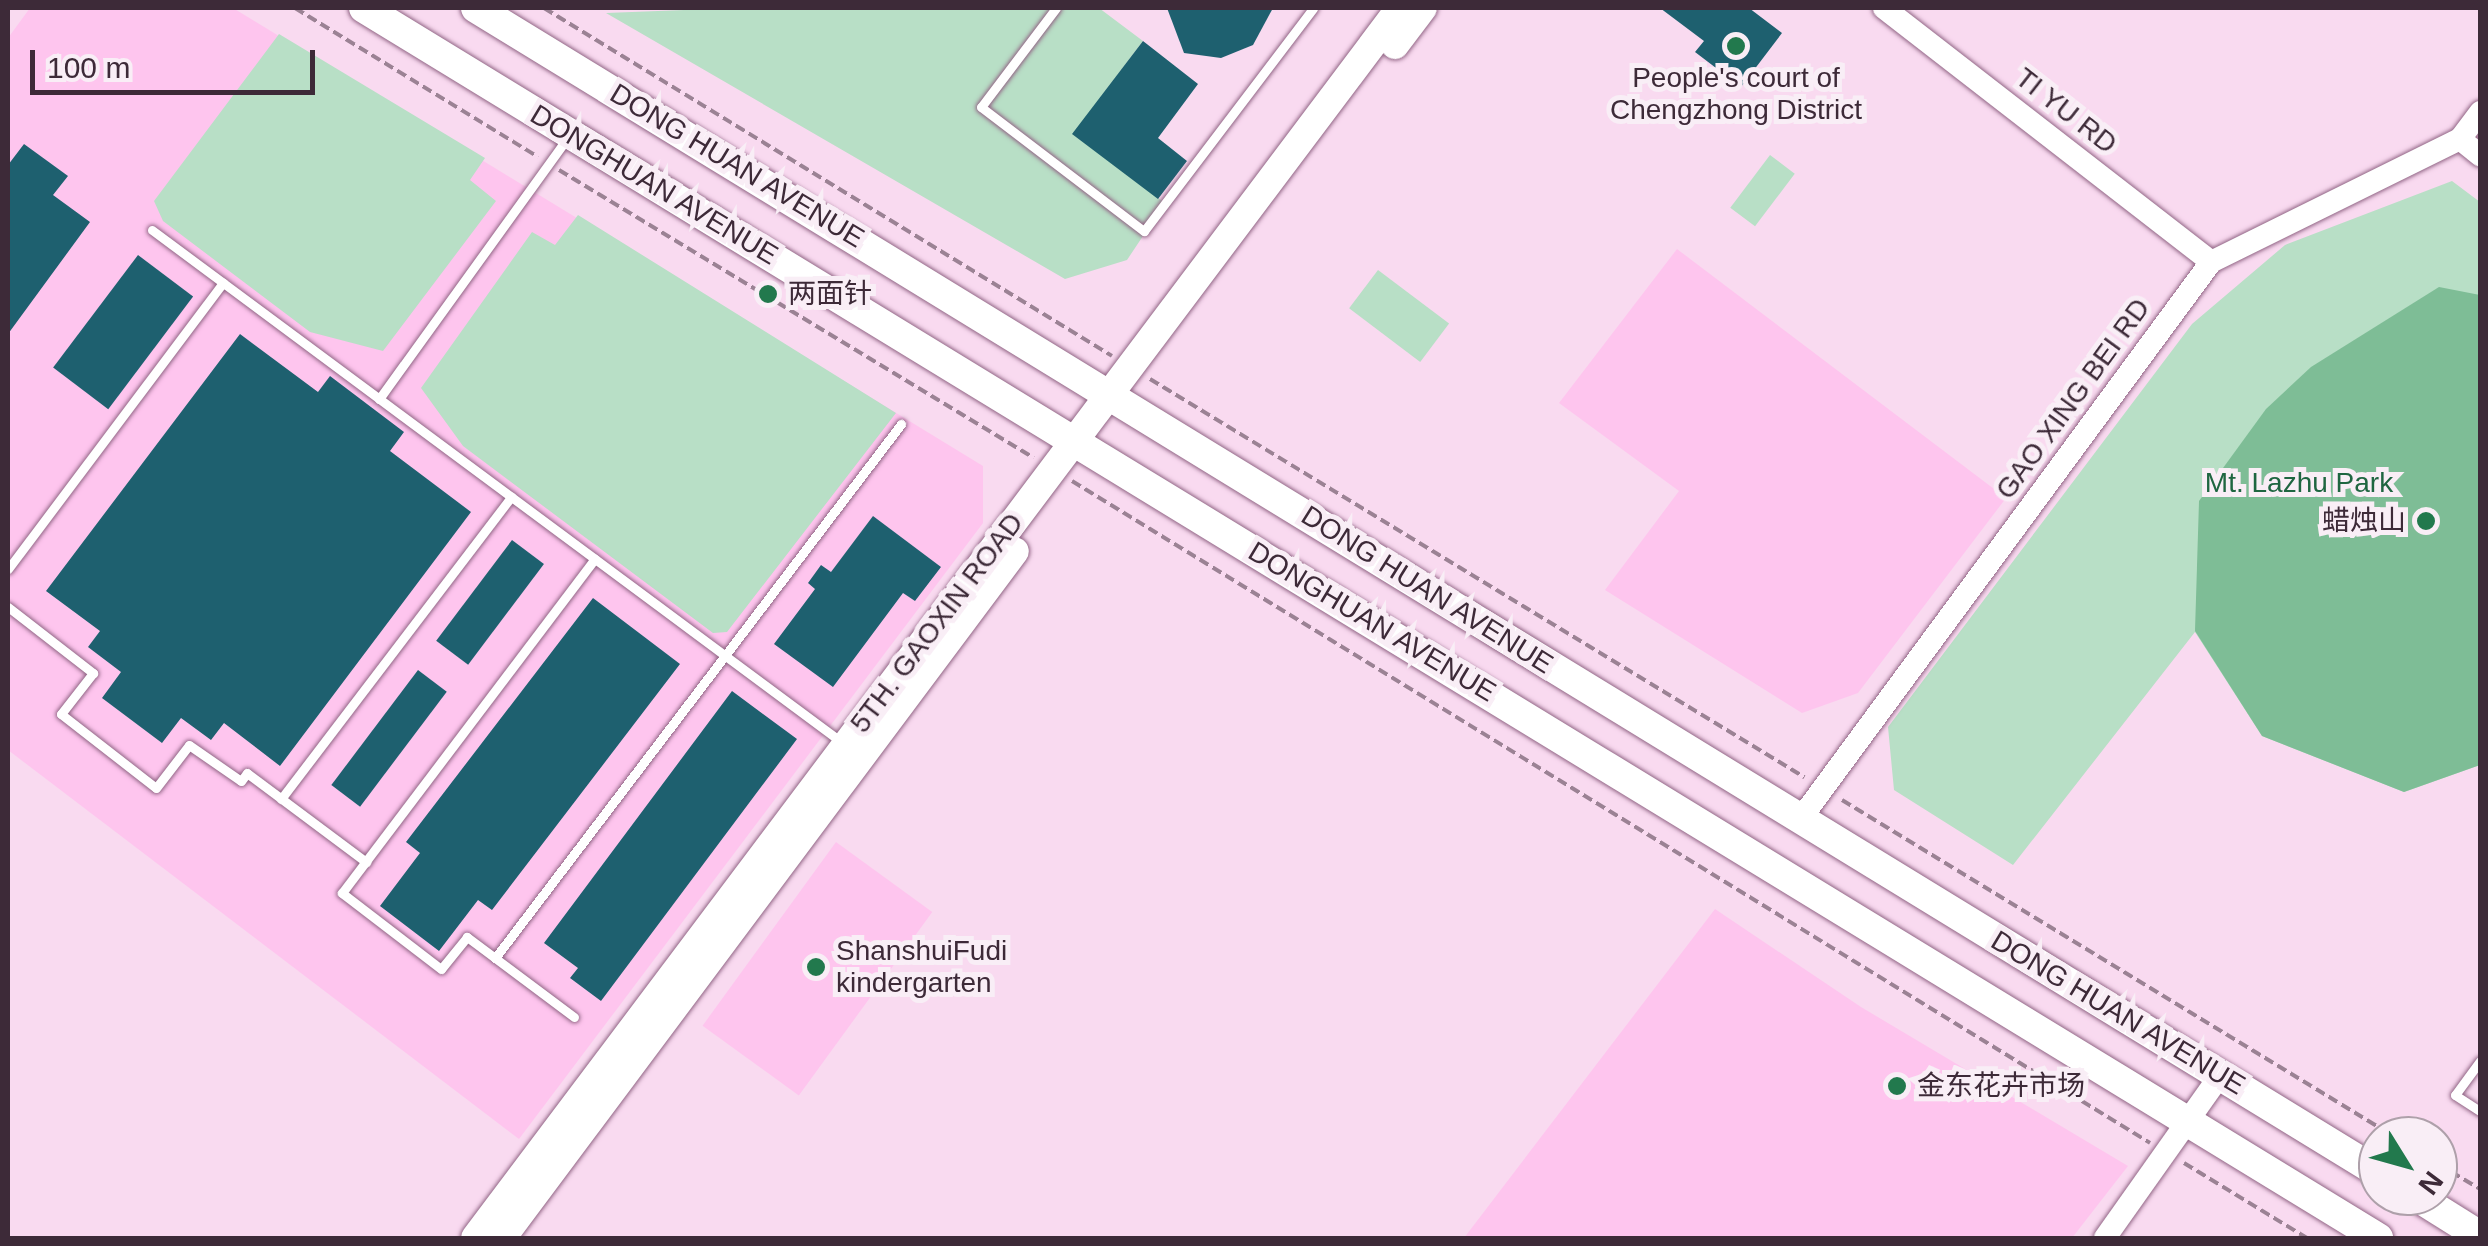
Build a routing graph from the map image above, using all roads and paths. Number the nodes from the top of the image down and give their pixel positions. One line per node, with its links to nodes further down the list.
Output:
1 (295, 8): 15 (path)
2 (364, 8): 12 (highway, DONGHUAN AVENUE)
3 (476, 8): 10 (highway, DONG HUAN AVENUE)
4 (544, 8): 19 (path)
5 (1056, 8): 6 (lane)
6 (1314, 8)
7 (1400, 8): 19 (main road, 5TH. GAOXIN ROAD)
8 (1423, 8): 19 (main road, 5TH. GAOXIN ROAD)
9 (1884, 8): 17 (street, TI YU RD)
10 (515, 17): 20 (highway, DONG HUAN AVENUE)
11 (2480, 112): 13 (street, GAO XING BEI RD)
12 (570, 134): 15 (lane); 23 (highway, DONGHUAN AVENUE)
13 (2460, 139): 14 (street); 17 (street, GAO XING BEI RD)
14 (2480, 155)
15 (550, 164): 21 (lane); 24 (path)
16 (152, 230): 18 (lane)
17 (2211, 262): 31 (street, GAO XING BEI RD)
18 (223, 283): 21 (lane); 27 (lane)
19 (1138, 372): 20 (main road, 5TH. GAOXIN ROAD); 31 (path)
20 (1118, 398): 23 (main road, 5TH. GAOXIN ROAD); 33 (highway, DONG HUAN AVENUE)
21 (379, 399): 25 (lane)
22 (901, 424): 29 (lane)
23 (1082, 446): 24 (main road, 5TH. GAOXIN ROAD); 41 (highway, DONGHUAN AVENUE)
24 (1061, 474): 30 (main road, 5TH. GAOXIN ROAD); 42 (path); 49 (main road, 5TH. GAOXIN ROAD)
25 (511, 497): 26 (lane); 32 (lane)
26 (594, 559): 29 (lane); 34 (lane)
27 (8, 569)
28 (8, 607): 32 (lane)
29 (725, 656): 30 (lane); 35 (lane)
30 (846, 745): 48 (main road, 5TH. GAOXIN ROAD)
31 (1824, 789): 33 (street, GAO XING BEI RD); 40 (path)
32 (281, 799): 34 (lane)
33 (1799, 821): 38 (highway, DONG HUAN AVENUE)
34 (366, 862): 35 (lane)
35 (495, 958): 36 (lane)
36 (574, 1018)
37 (2480, 1061): 39 (lane)
38 (2221, 1074): 41 (street); 43 (highway, DONG HUAN AVENUE)
39 (2480, 1111)
40 (2360, 1116)
41 (2191, 1121): 42 (street); 52 (highway, DONGHUAN AVENUE)
42 (2169, 1154): 50 (street); 51 (path)
43 (2358, 1160)
44 (2458, 1176): 45 (path)
45 (2480, 1190)
46 (2448, 1216): 47 (highway)
47 (2480, 1236)
48 (476, 1238)
49 (502, 1238)
50 (2105, 1238)
51 (2306, 1238)
52 (2378, 1238)

